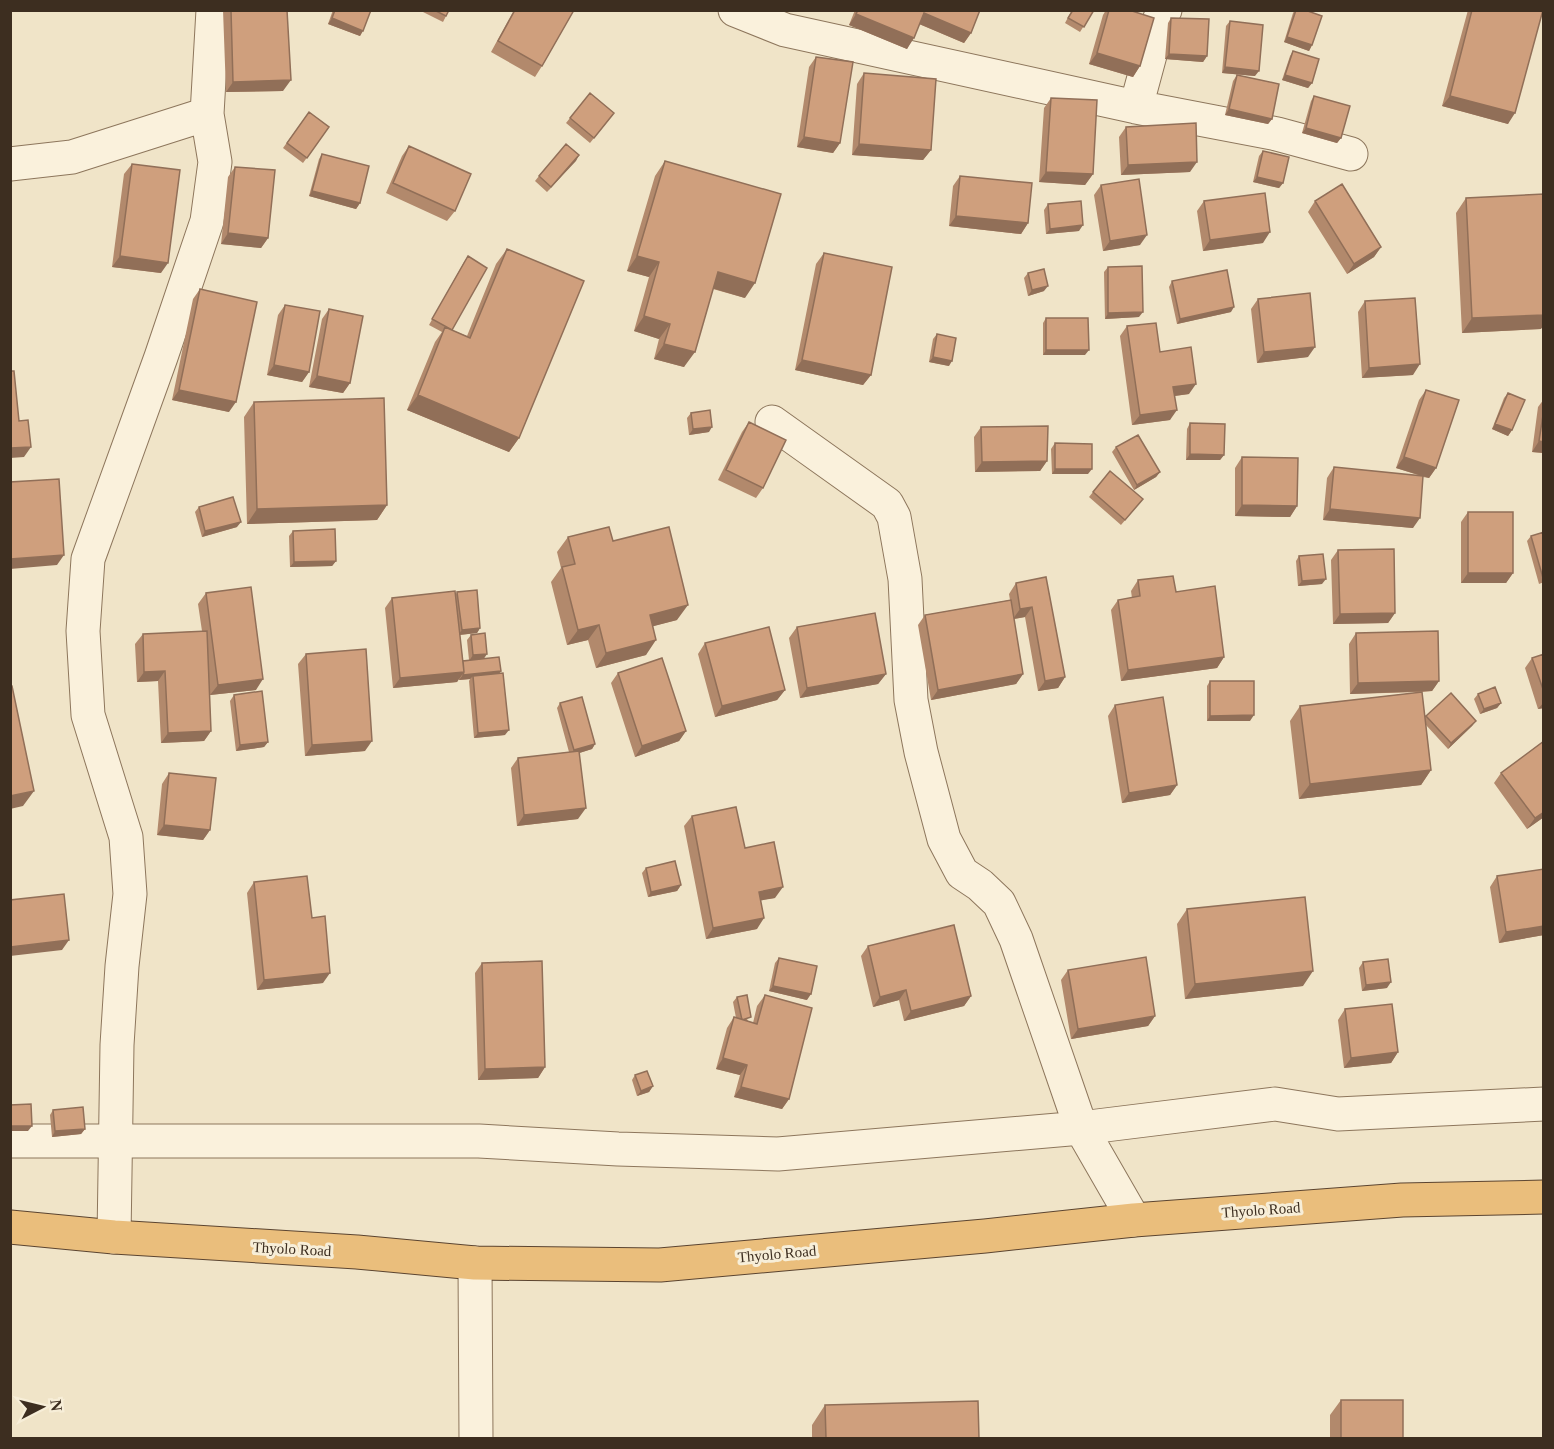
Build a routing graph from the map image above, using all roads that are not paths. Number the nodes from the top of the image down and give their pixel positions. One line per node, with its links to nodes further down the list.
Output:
1 (213, 10): 5 (street)
2 (735, 10): 4 (street)
3 (1165, 10): 4 (street)
4 (1136, 107): 6 (street)
5 (207, 114): 7 (street); 12 (street)
6 (1351, 154)
7 (10, 164)
8 (772, 422): 10 (street)
9 (1544, 1104): 10 (street)
10 (1081, 1128): 12 (street); 14 (street)
11 (10, 1141): 12 (street)
12 (116, 1142): 16 (street)
13 (1544, 1197): 14 (highway, Thyolo Road)
14 (1134, 1220): 17 (highway, Thyolo Road)
15 (10, 1227): 16 (highway, Thyolo Road)
16 (114, 1237): 17 (highway, Thyolo Road)
17 (475, 1263): 18 (street)
18 (476, 1438)

